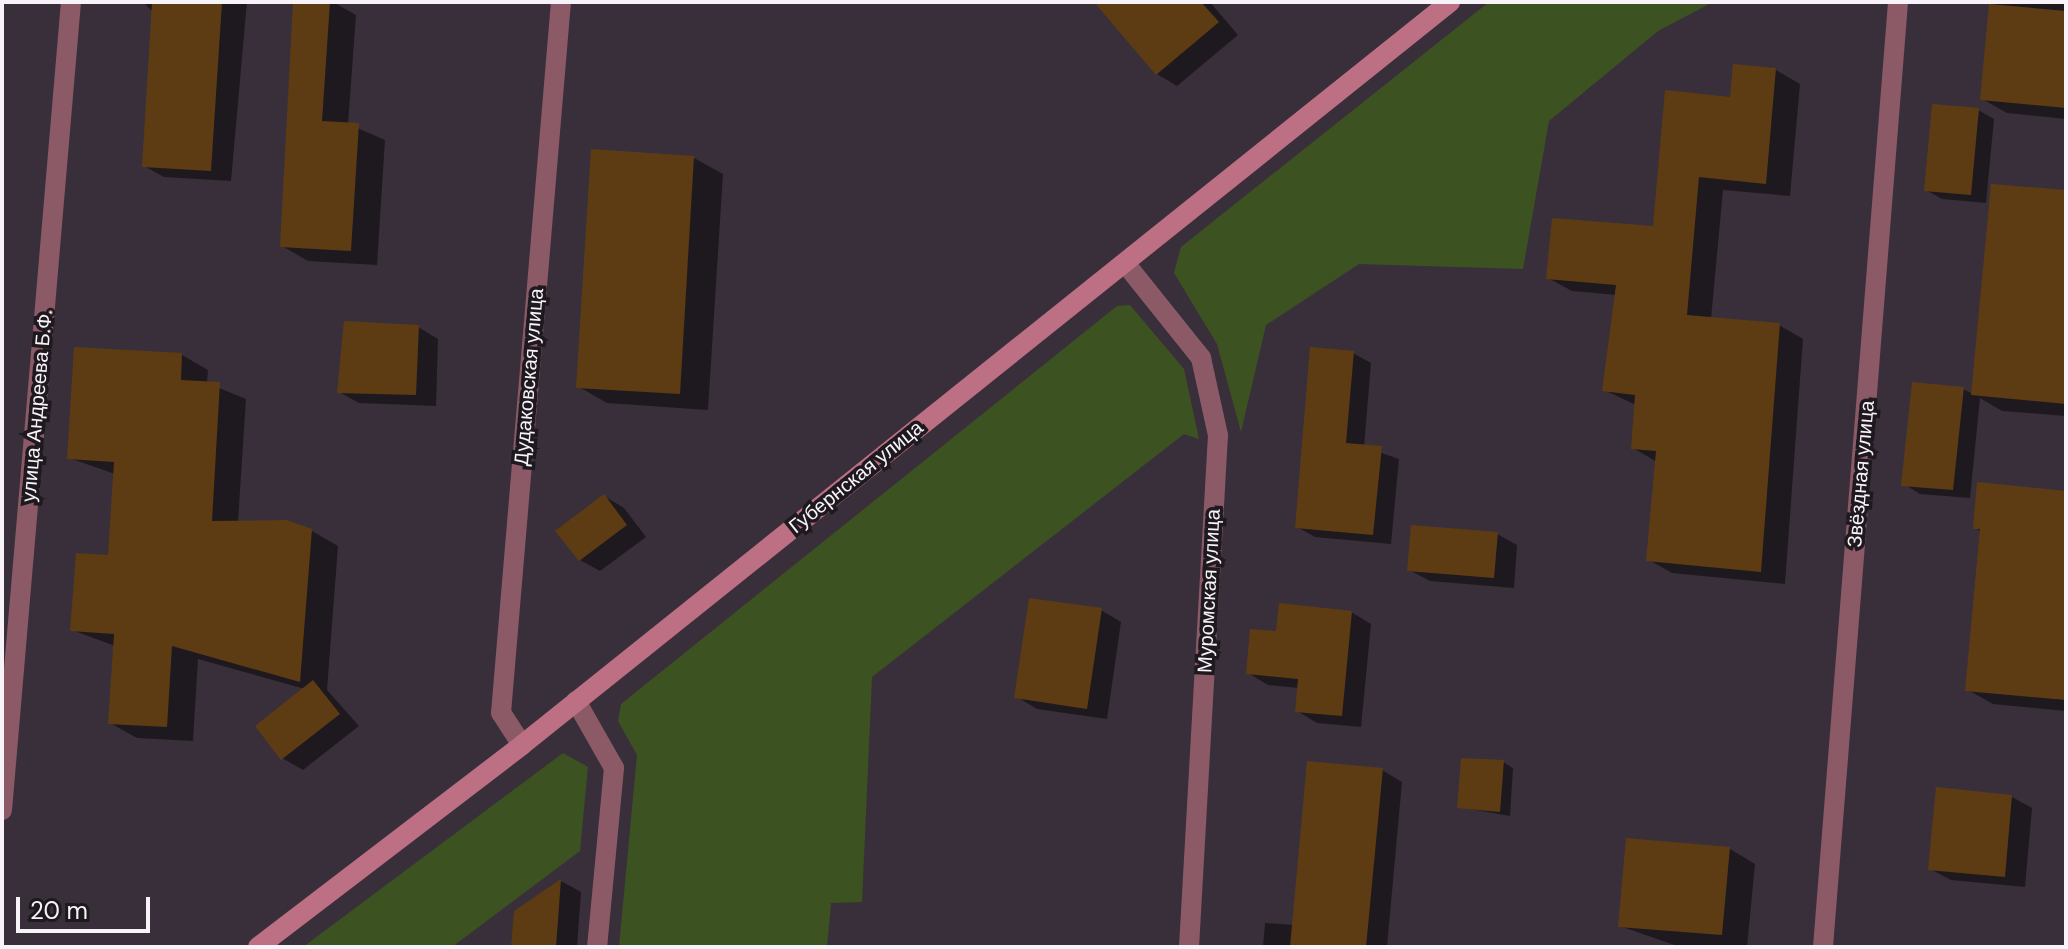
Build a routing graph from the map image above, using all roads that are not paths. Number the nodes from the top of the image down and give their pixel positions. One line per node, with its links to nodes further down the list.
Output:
1 (71, 2): 8 (street, улица Андреева Б.Ф.)
2 (561, 2): 7 (street, Дудаковская улица)
3 (1450, 2): 5 (street, Губернская улица)
4 (1898, 2): 12 (street, Звёздная улица)
5 (1125, 263): 6 (street, Губернская улица); 11 (street, Муромская улица)
6 (576, 701): 7 (street, Губернская улица); 10 (street)
7 (522, 745): 9 (street, Губернская улица)
8 (2, 810)
9 (258, 947)
10 (597, 947)
11 (1189, 947)
12 (1823, 947)

